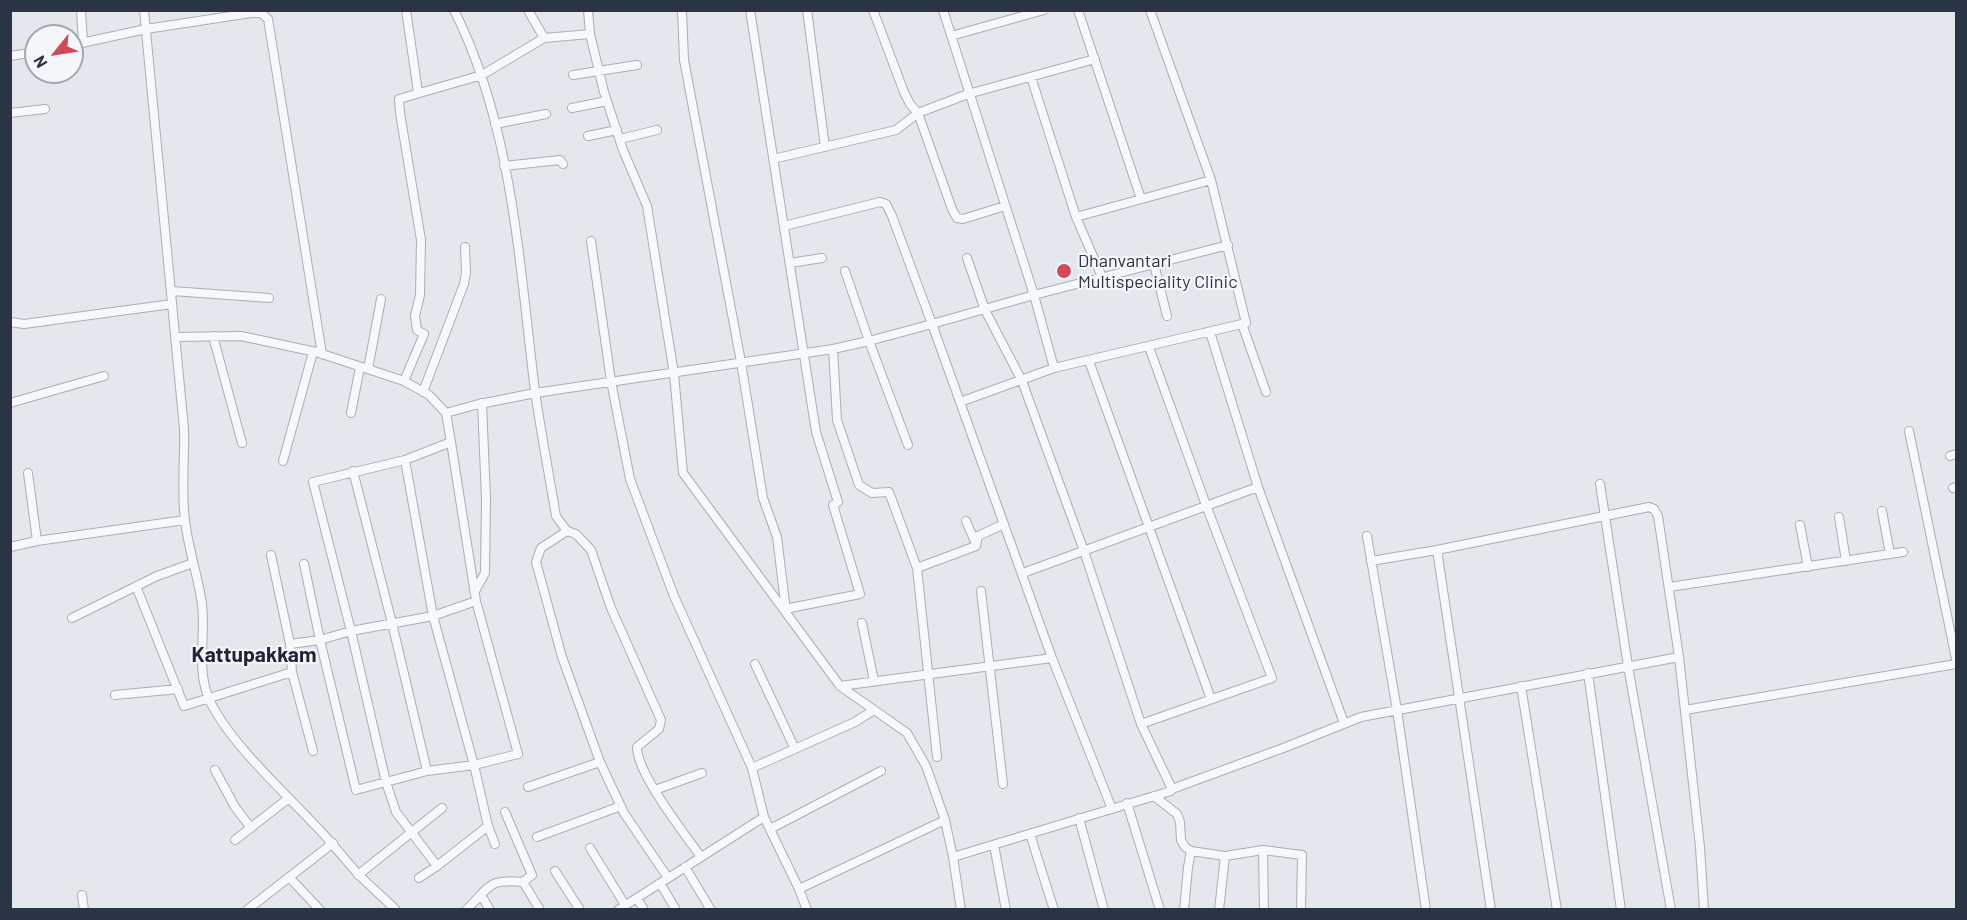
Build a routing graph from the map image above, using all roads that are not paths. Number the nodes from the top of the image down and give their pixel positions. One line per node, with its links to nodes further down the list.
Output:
1 (144, 10): 15 (street)
2 (406, 10): 26 (street)
3 (454, 10): 23 (street)
4 (528, 10): 18 (street)
5 (588, 10): 16 (street)
6 (682, 10): 76 (street)
7 (750, 10): 40 (street)
8 (807, 10): 39 (street)
9 (873, 10): 32 (street)
10 (943, 10): 17 (street)
11 (1044, 10): 17 (street)
12 (1078, 10): 20 (street)
13 (1150, 10): 43 (street)
14 (251, 12): 15 (street); 75 (street)
15 (146, 29): 19 (street); 57 (street)
16 (590, 34): 18 (street); 22 (street)
17 (951, 36): 27 (street)
18 (544, 38): 23 (street)
19 (84, 43)
20 (1095, 59): 25 (street); 44 (street)
21 (637, 66): 22 (street)
22 (598, 70): 24 (street); 28 (street)
23 (482, 75): 26 (street); 34 (street)
24 (573, 75)
25 (1031, 77): 27 (street); 46 (street)
26 (418, 92): 82 (street)
27 (968, 94): 32 (street); 45 (street)
28 (607, 101): 29 (street); 35 (street)
29 (572, 108)
30 (45, 109): 31 (street)
31 (10, 113)
32 (918, 113): 39 (street); 45 (street)
33 (546, 114): 34 (street)
34 (495, 124): 42 (street)
35 (617, 130): 37 (street); 38 (street)
36 (657, 130): 38 (street)
37 (588, 136)
38 (620, 139): 80 (street)
39 (825, 147): 40 (street)
40 (773, 159): 47 (street)
41 (563, 164): 42 (street)
42 (504, 166): 87 (street)
43 (1211, 180): 44 (street); 49 (street)
44 (1141, 199): 46 (street)
45 (1005, 206): 58 (street)
46 (1076, 217): 56 (street)
47 (784, 226): 53 (street); 65 (street)
48 (591, 241): 83 (street)
49 (1228, 245): 54 (street); 66 (street)
50 (465, 247): 85 (street)
51 (822, 258): 53 (street)
52 (967, 258): 62 (street)
53 (790, 263): 74 (street)
54 (1154, 264): 56 (street); 63 (street)
55 (845, 271): 70 (street)
56 (1102, 277): 58 (street)
57 (172, 291): 59 (street); 61 (street)
58 (1034, 295): 62 (street); 79 (street)
59 (269, 298)
60 (381, 298): 78 (street)
61 (172, 304): 64 (street); 69 (street)
62 (985, 310): 65 (street); 84 (street)
63 (1167, 316)
64 (10, 322)
65 (932, 324): 70 (street); 88 (street)
66 (1242, 324): 67 (street); 86 (street)
67 (1210, 332): 71 (street); 102 (street)
68 (213, 336): 69 (street); 73 (street); 95 (street)
69 (176, 337): 107 (street)
70 (869, 342): 72 (street); 96 (street)
71 (1149, 347): 77 (street); 103 (street)
72 (833, 349): 74 (street); 127 (street)
73 (313, 352): 75 (street); 98 (street)
74 (804, 352): 76 (street); 133 (street)
75 (321, 354): 78 (street)
76 (741, 362): 80 (street); 133 (street)
77 (1089, 362): 79 (street); 111 (street)
78 (364, 368): 82 (street); 91 (street)
79 (1054, 368): 84 (street)
80 (674, 374): 83 (street); 133 (street)
81 (104, 376): 89 (street)
82 (404, 381): 85 (street)
83 (611, 381): 87 (street); 169 (street)
84 (1022, 381): 88 (street); 118 (street)
85 (423, 392): 92 (street)
86 (1266, 392)
87 (535, 393): 90 (street); 112 (street)
88 (960, 402): 109 (street)
89 (10, 403)
90 (482, 404): 92 (street); 132 (street)
91 (351, 413)
92 (446, 413): 94 (street)
93 (1909, 431): 143 (street)
94 (451, 442): 97 (street); 132 (street)
95 (242, 443)
96 (908, 445)
97 (405, 460): 99 (street); 134 (street)
98 (282, 461)
99 (353, 471): 137 (street); 138 (street)
100 (28, 472): 114 (street)
101 (1599, 483): 105 (street)
102 (1258, 487): 103 (street); 162 (street)
103 (1206, 506): 111 (street); 158 (street)
104 (1882, 511): 120 (street)
105 (1605, 516): 117 (street); 130 (street); 146 (street)
106 (1839, 518): 123 (street)
107 (185, 520): 114 (street); 124 (street)
108 (966, 521): 115 (street)
109 (1004, 524): 115 (street); 128 (street)
110 (1800, 525): 126 (street)
111 (1148, 527): 118 (street); 158 (street)
112 (567, 531): 167 (street); 178 (street)
113 (1367, 536): 122 (street)
114 (37, 541): 116 (street)
115 (976, 546): 127 (street)
116 (10, 547)
117 (1437, 550): 122 (street); 157 (street)
118 (1084, 551): 128 (street); 163 (street)
119 (1903, 552): 120 (street)
120 (1890, 554): 123 (street)
121 (271, 555): 140 (street)
122 (1371, 561): 160 (street)
123 (1846, 561): 126 (street)
124 (193, 563): 129 (street); 156 (street)
125 (304, 564): 139 (street)
126 (1808, 567): 130 (street)
127 (917, 568): 149 (street)
128 (1023, 573): 142 (street)
129 (136, 586): 135 (street); 154 (street)
130 (1669, 587): 141 (street)
131 (981, 591): 147 (street)
132 (475, 596): 134 (street); 168 (street)
133 (786, 611): 152 (street)
134 (433, 616): 137 (street); 168 (street)
135 (72, 618)
136 (862, 622): 151 (street)
137 (392, 623): 138 (street); 171 (street)
138 (351, 631): 139 (street); 174 (street)
139 (320, 640): 140 (street); 174 (street)
140 (290, 644): 148 (street)
141 (1679, 657): 146 (street); 161 (street)
142 (1052, 658): 147 (street); 184 (street)
143 (1956, 658)
144 (755, 664): 164 (street)
145 (1956, 664): 161 (street)
146 (1628, 666): 150 (street); 243 (street)
147 (990, 667): 149 (street); 175 (street)
148 (292, 672): 156 (street); 165 (street)
149 (928, 673): 151 (street); 166 (street)
150 (1588, 673): 153 (street); 242 (street)
151 (874, 681): 152 (street)
152 (840, 686): 159 (street)
153 (1521, 686): 157 (street); 241 (street)
154 (178, 689): 155 (street); 156 (street)
155 (115, 696)
156 (209, 697): 180 (street)
157 (1459, 698): 160 (street); 240 (street)
158 (1211, 699): 163 (street)
159 (874, 710): 164 (street); 188 (street)
160 (1397, 710): 162 (street); 239 (street)
161 (1684, 710): 244 (street)
162 (1344, 723): 177 (street)
163 (1142, 724): 177 (street)
164 (795, 749): 169 (street)
165 (313, 751)
166 (938, 757)
167 (600, 762): 176 (street); 182 (street)
168 (474, 765): 171 (street); 189 (street)
169 (752, 768): 186 (street)
170 (215, 770): 190 (street)
171 (427, 771): 174 (street)
172 (880, 771): 191 (street)
173 (702, 773): 178 (street)
174 (386, 782): 192 (street)
175 (1003, 784)
176 (528, 787)
177 (1172, 789): 179 (street)
178 (656, 790): 203 (street)
179 (1154, 796): 181 (street); 201 (street)
180 (289, 798): 190 (street); 196 (street)
181 (1127, 803): 184 (street); 234 (street)
182 (621, 807): 194 (street); 211 (street)
183 (442, 808): 192 (street)
184 (1112, 809): 187 (street)
185 (505, 812): 212 (street)
186 (764, 817): 191 (street); 203 (street)
187 (1079, 818): 193 (street); 233 (street)
188 (945, 820): 204 (street); 213 (street)
189 (488, 826): 197 (street); 205 (street)
190 (251, 828): 195 (street)
191 (770, 829): 213 (street)
192 (411, 832): 205 (street); 208 (street)
193 (1030, 834): 198 (street); 232 (street)
194 (537, 837)
195 (235, 840)
196 (333, 843): 208 (street); 209 (street)
197 (495, 844)
198 (994, 845): 204 (street); 231 (street)
199 (590, 848): 217 (street)
200 (1263, 850): 202 (street); 237 (street); 238 (street)
201 (1191, 851): 202 (street); 235 (street)
202 (1225, 856): 236 (street)
203 (701, 857): 206 (street)
204 (953, 857): 230 (street)
205 (437, 867): 210 (street)
206 (685, 867): 211 (street); 228 (street)
207 (555, 871): 225 (street)
208 (358, 874): 221 (street)
209 (290, 877): 219 (street); 220 (street)
210 (419, 878)
211 (664, 881): 216 (street); 227 (street)
212 (523, 882): 215 (street); 224 (street)
213 (799, 889): 229 (street)
214 (81, 895): 218 (street)
215 (482, 895): 222 (street); 223 (street)
216 (637, 898): 217 (street); 226 (street)
217 (622, 907)
218 (84, 909)
219 (247, 909)
220 (320, 909)
221 (396, 909)
222 (466, 909)
223 (490, 909)
224 (540, 909)
225 (580, 909)
226 (644, 909)
227 (676, 909)
228 (711, 909)
229 (807, 909)
230 (961, 909)
231 (1006, 909)
232 (1054, 909)
233 (1104, 909)
234 (1160, 909)
235 (1184, 909)
236 (1219, 909)
237 (1264, 909)
238 (1301, 909)
239 (1426, 909)
240 (1491, 909)
241 (1557, 909)
242 (1621, 909)
243 (1671, 909)
244 (1704, 909)

